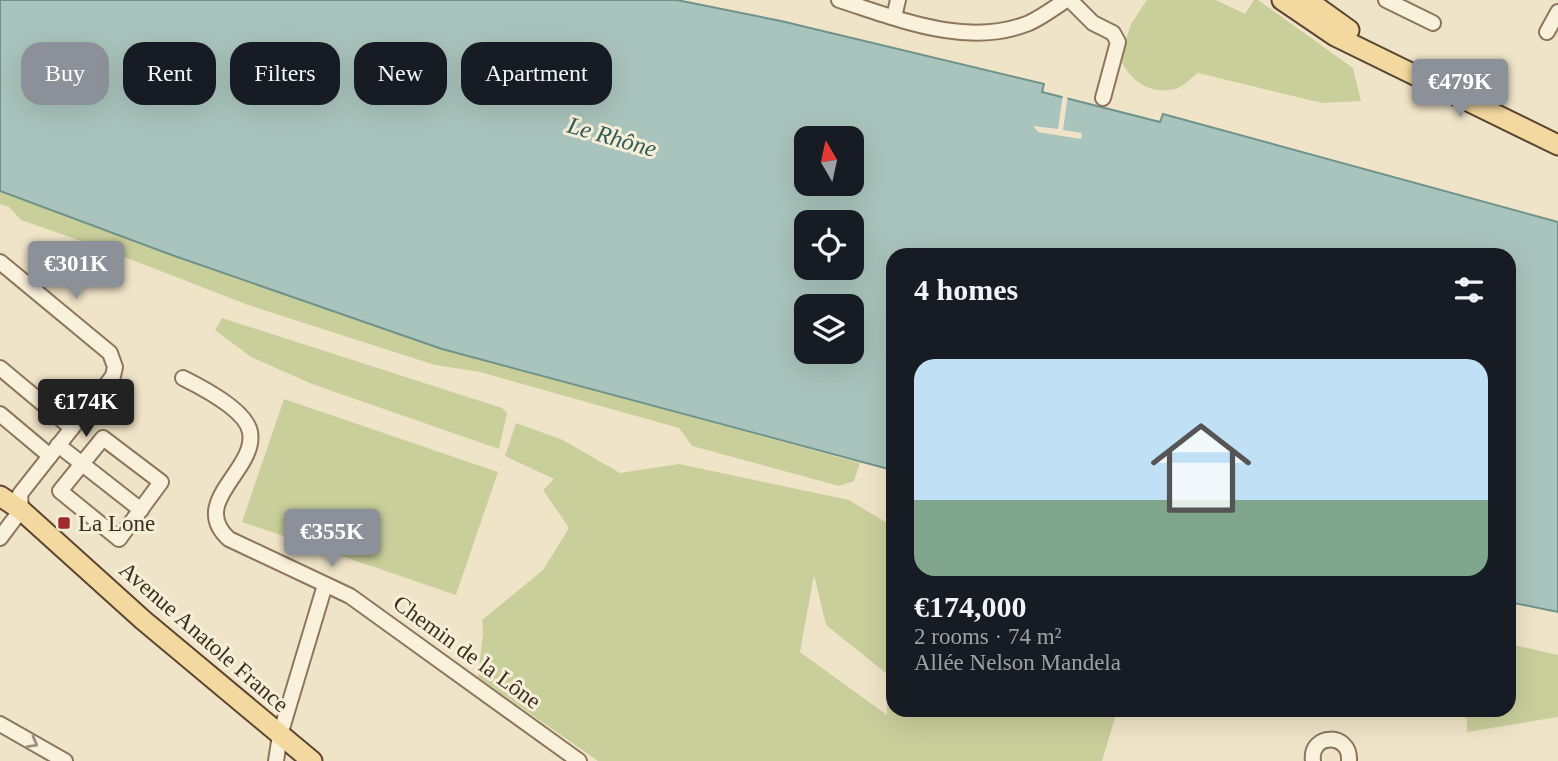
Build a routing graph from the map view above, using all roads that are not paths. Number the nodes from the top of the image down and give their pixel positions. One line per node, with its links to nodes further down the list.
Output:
1 (839, 0): 8 (street)
2 (898, 0): 8 (street)
3 (1068, 0): 8 (street); 12 (street)
4 (1282, 0): 11 (main road)
5 (1307, 0): 11 (main road)
6 (1386, 0): 9 (street)
7 (1558, 12): 10 (street)
8 (894, 17)
9 (1433, 23)
10 (1547, 32)
11 (1388, 61): 13 (main road)
12 (1104, 98)
13 (1555, 143)
14 (0, 262): 18 (street)
15 (0, 368): 18 (street)
16 (183, 378): 25 (street, Chemin de la Lône)
17 (0, 414): 19 (street)
18 (72, 428): 19 (street)
19 (54, 451): 20 (street); 22 (street)
20 (82, 464): 23 (street); 23 (street); 23 (street)
21 (0, 496): 22 (main road, Avenue Anatole France)
22 (21, 510): 24 (street); 27 (main road, Avenue Anatole France)
23 (141, 510)
24 (0, 538)
25 (325, 585): 27 (street); 31 (street, Chemin de la Lône)
26 (0, 724): 28 (street, one-way to 28)
27 (279, 735): 29 (street); 30 (main road, Avenue Anatole France)
28 (65, 761)
29 (276, 761)
30 (312, 761)
31 (579, 761)
32 (1313, 761): 33 (street)
33 (1349, 761)

